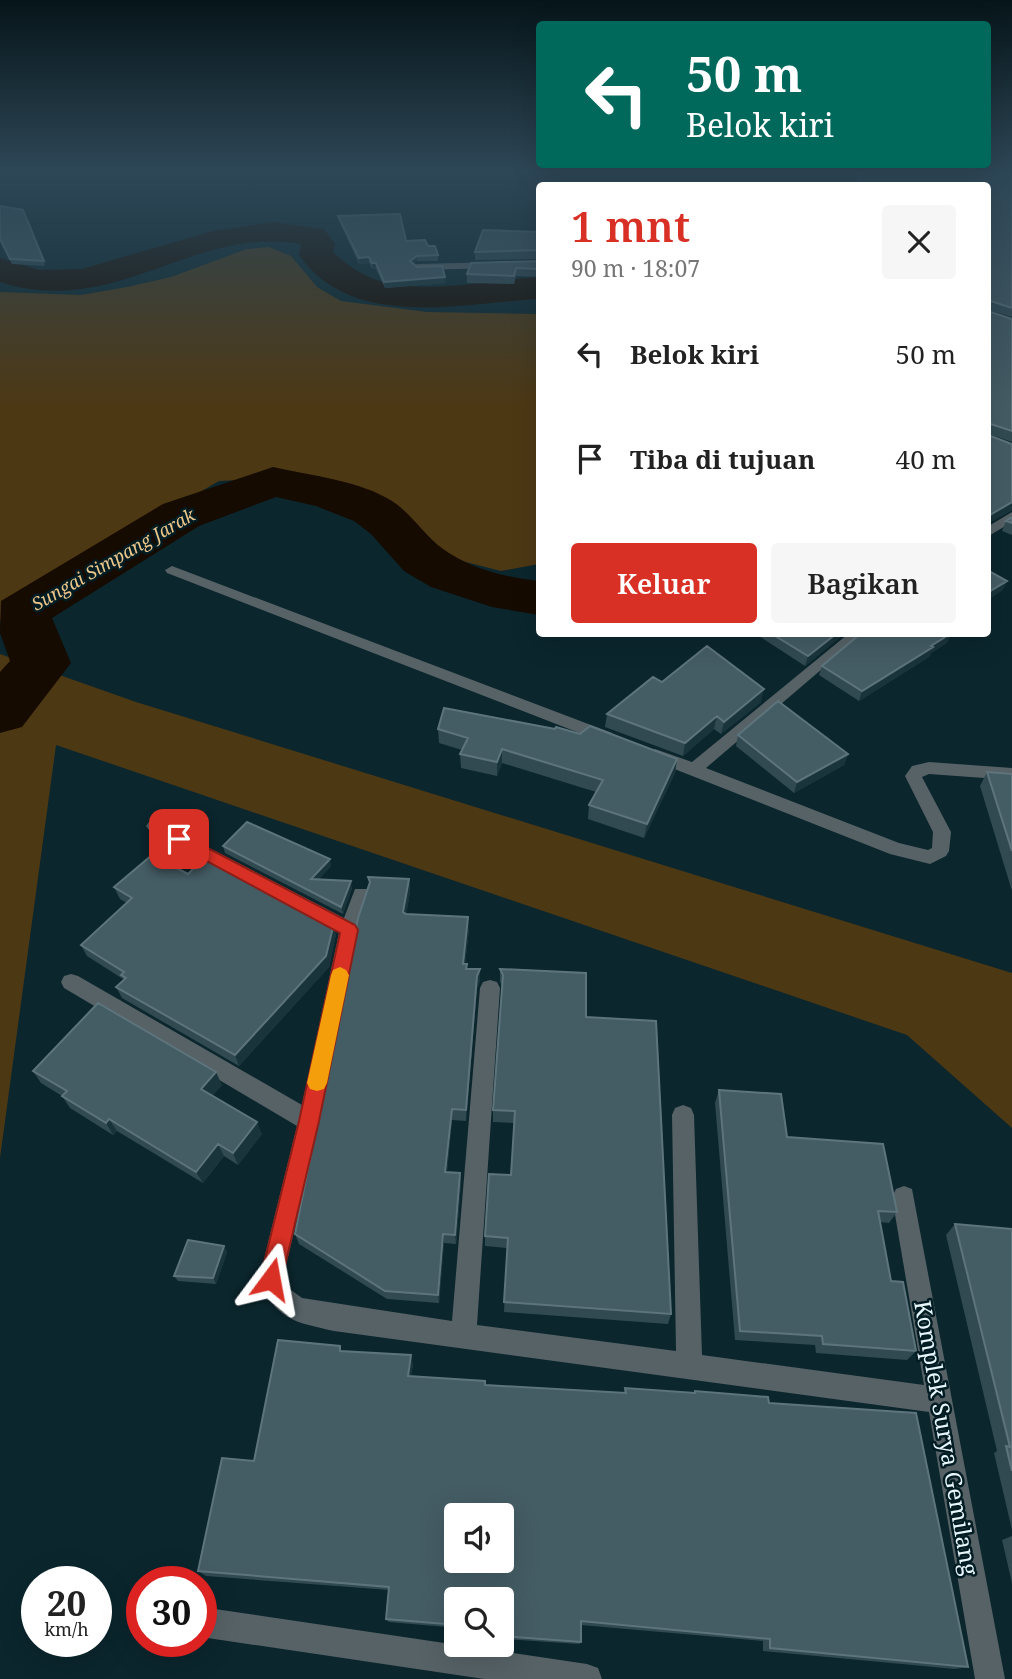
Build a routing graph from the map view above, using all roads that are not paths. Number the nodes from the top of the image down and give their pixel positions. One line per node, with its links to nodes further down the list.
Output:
1 (536, 264): 2 (street)
2 (417, 267)
3 (1012, 516): 4 (street)
4 (991, 530)
5 (172, 570): 7 (street)
6 (852, 637): 9 (street)
7 (620, 742)
8 (645, 751): 9 (street)
9 (694, 769): 10 (street)
10 (1012, 774)
11 (155, 826): 13 (street)
12 (361, 894): 13 (street)
13 (349, 930): 17 (street)
14 (71, 982): 17 (street)
15 (490, 988): 19 (street)
16 (683, 1115): 20 (street)
17 (309, 1121): 19 (street)
18 (904, 1196): 21 (street, Komplek Surya Gemilang)
19 (464, 1334): 20 (street)
20 (689, 1368): 21 (street)
21 (940, 1400): 24 (street, Komplek Surya Gemilang)
22 (217, 1624): 23 (street)
23 (587, 1679)
24 (990, 1679)

